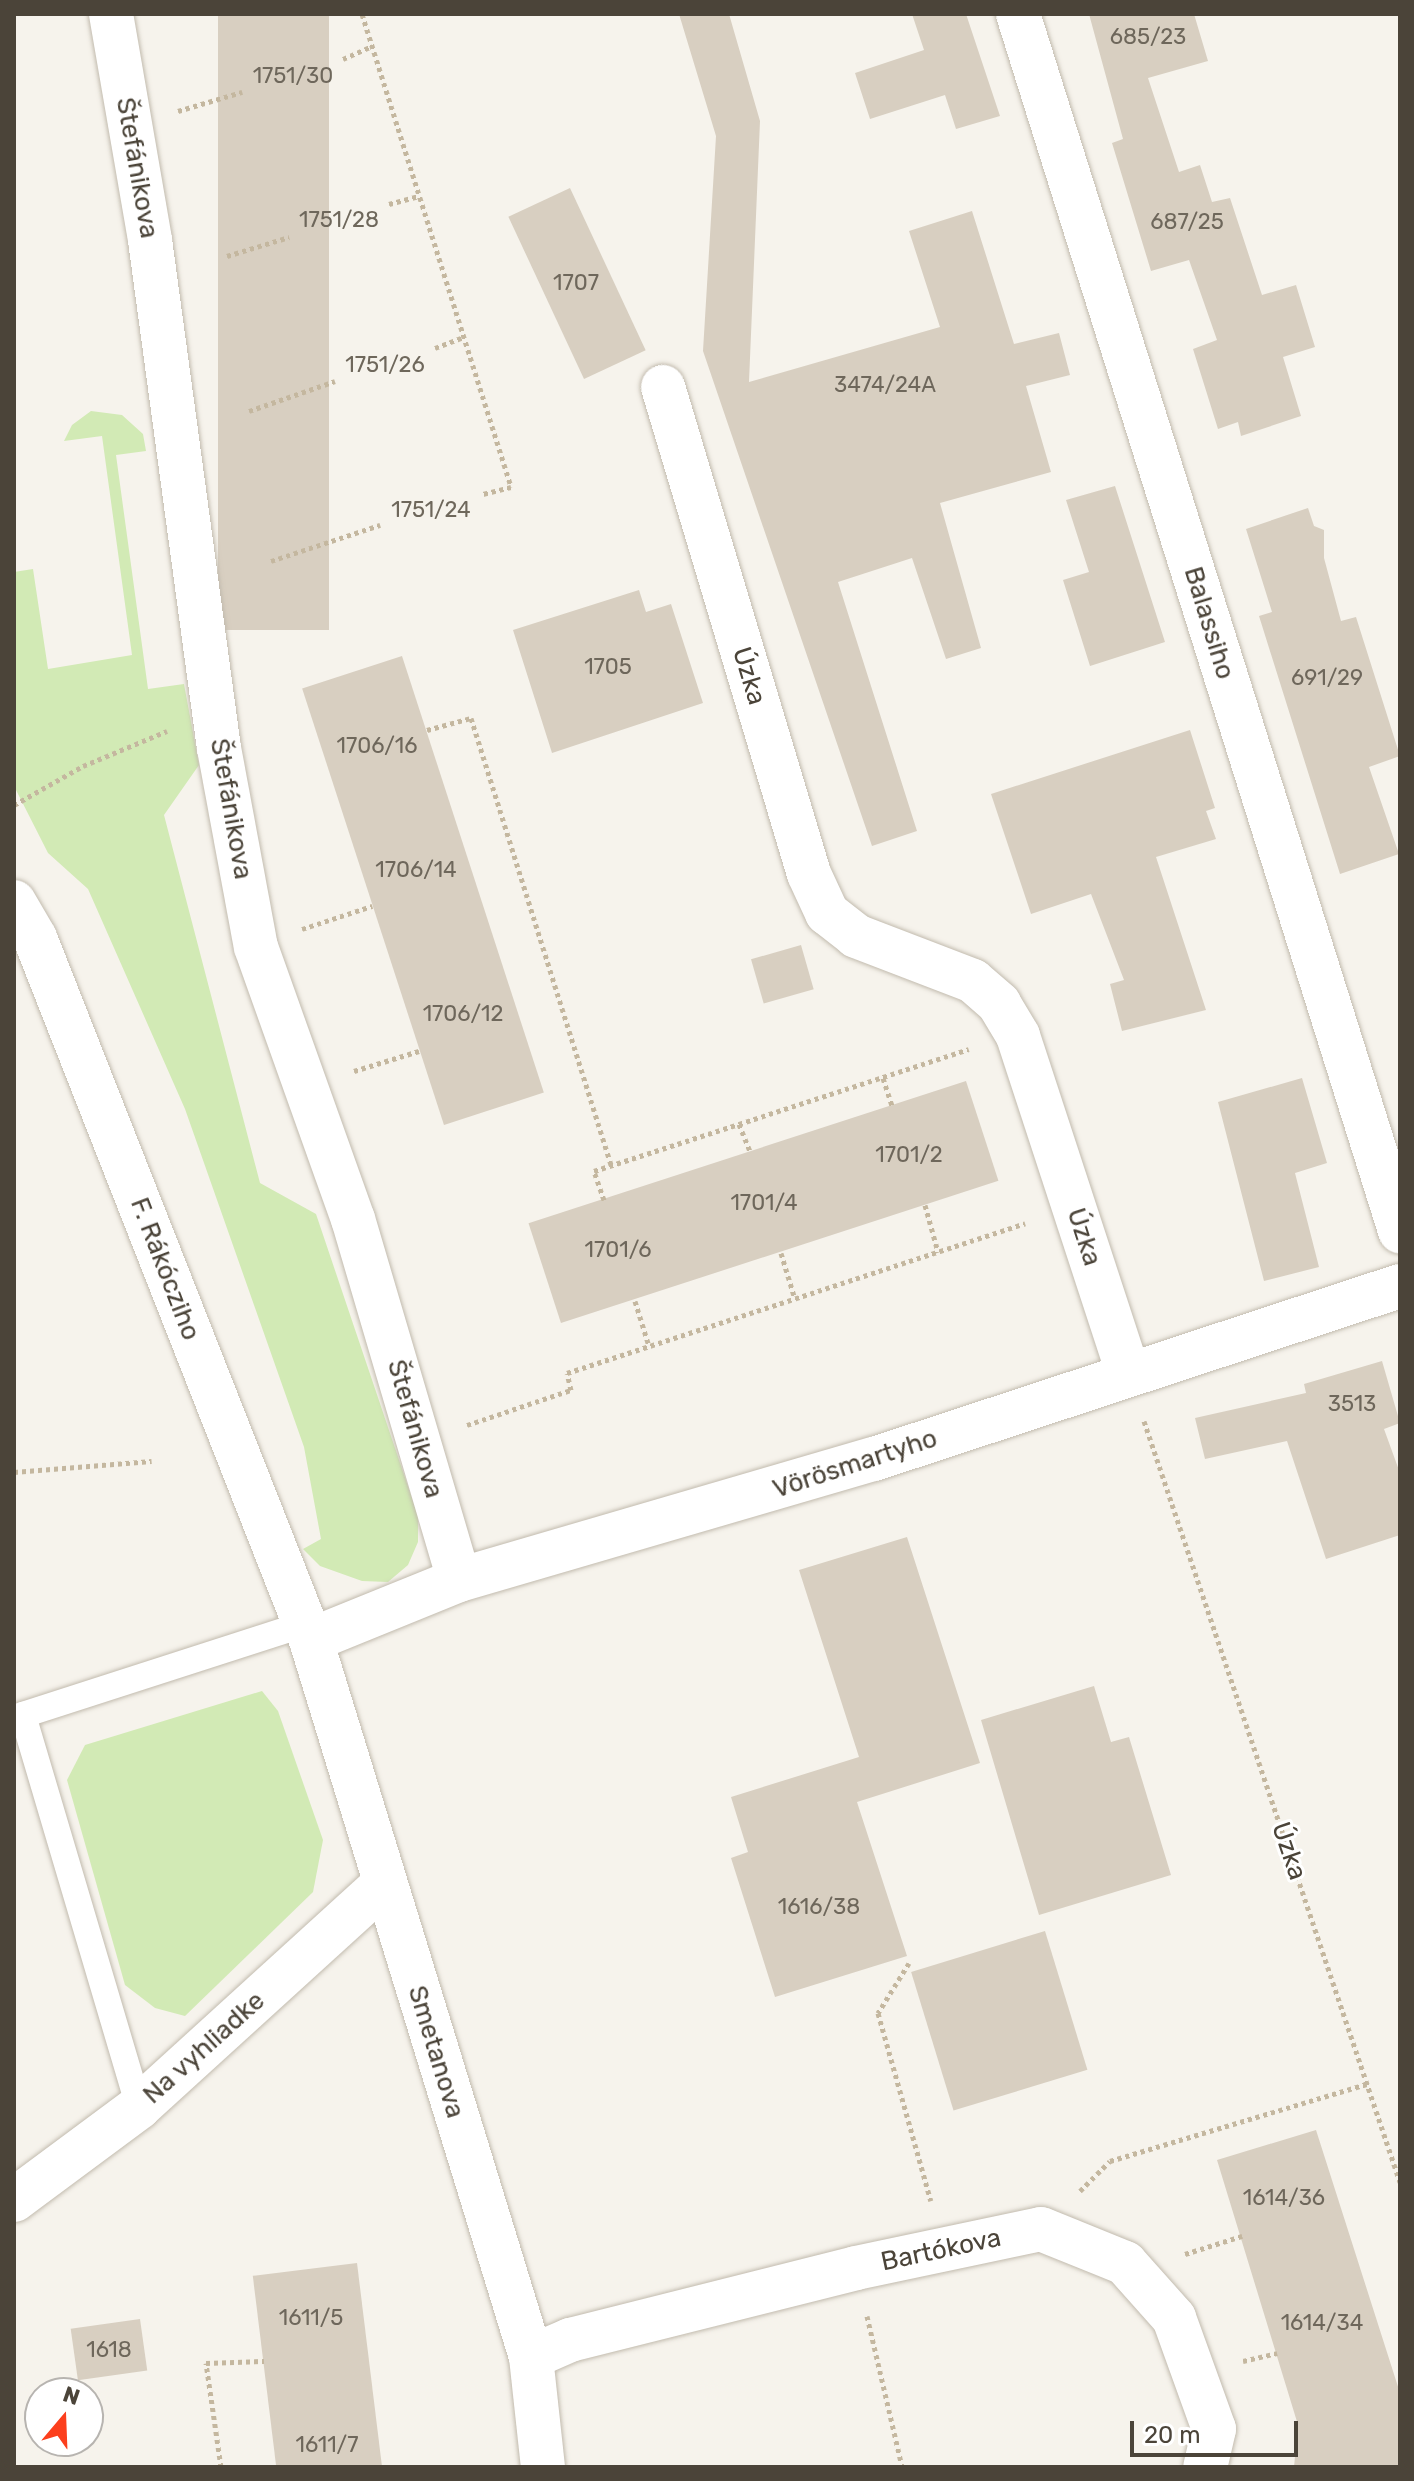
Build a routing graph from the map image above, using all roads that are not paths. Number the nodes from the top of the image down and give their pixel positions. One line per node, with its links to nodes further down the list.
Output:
1 (111, 14): 8 (street, Štefánikova)
2 (1018, 14): 5 (street, Balassiho)
3 (663, 387): 7 (street, Úzka)
4 (14, 902): 9 (street, F. Rákócziho)
5 (1400, 1231)
6 (1400, 1286): 7 (street, Vörösmartyho)
7 (1128, 1372): 8 (street, Vörösmartyho)
8 (459, 1580): 9 (street, Vörösmartyho)
9 (307, 1632): 10 (lane); 11 (street, Smetanova)
10 (18, 1716): 12 (lane)
11 (383, 1885): 12 (street, Na vyhliadke); 14 (street, Smetanova)
12 (139, 2107): 13 (street, Na vyhliadke)
13 (14, 2200)
14 (531, 2357): 15 (street, Smetanova); 16 (street, Bartókova)
15 (543, 2467)
16 (1205, 2467)

